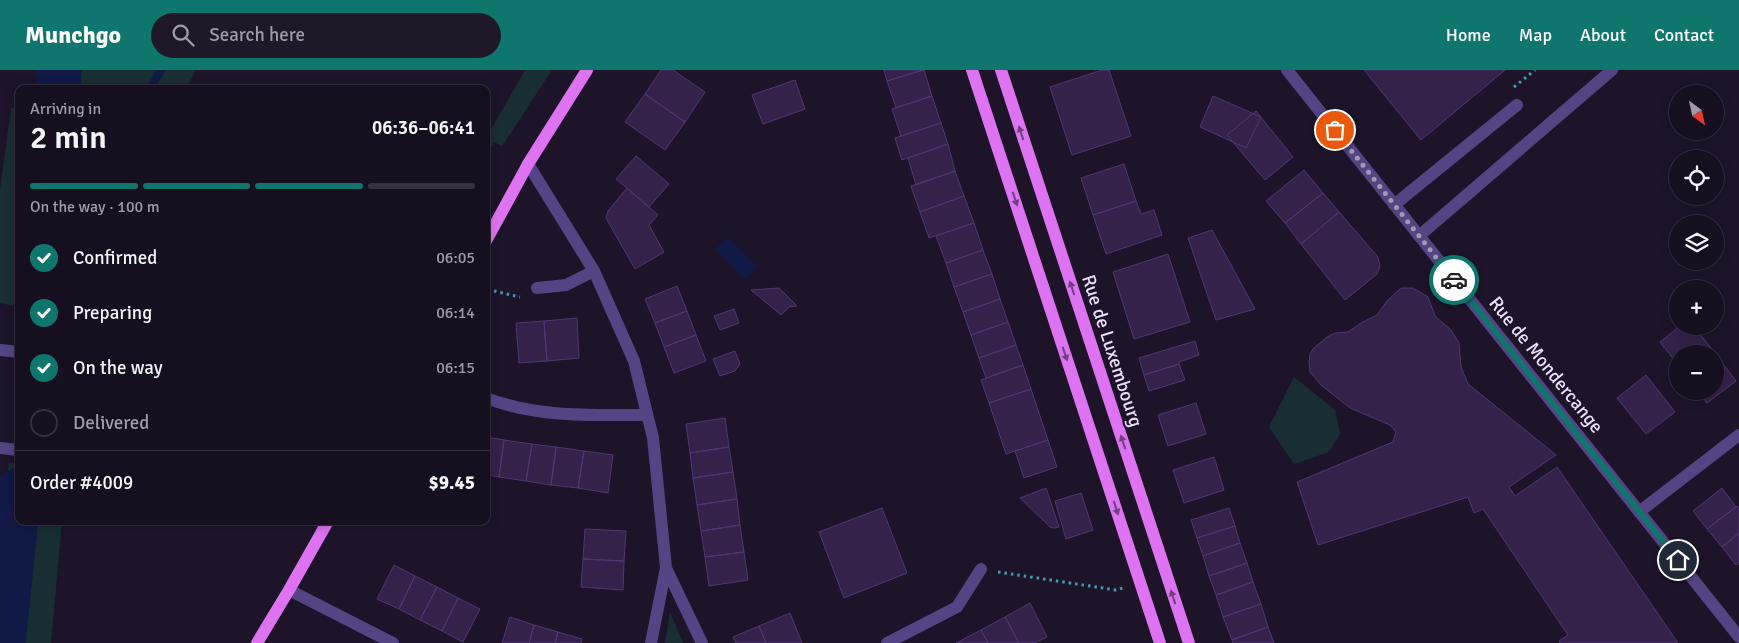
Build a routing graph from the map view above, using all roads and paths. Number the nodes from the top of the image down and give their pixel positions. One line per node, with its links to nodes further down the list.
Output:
1 (587, 70): 7 (main road)
2 (972, 70): 23 (main road, one-way to 23)
3 (1000, 70): 32 (main road, Rue de Luxembourg, one-way to 3)
4 (1287, 70): 8 (street, Rue de Mondercange)
5 (1612, 70): 10 (street)
6 (1518, 105): 8 (street)
7 (528, 164): 9 (main road); 11 (street)
8 (1394, 205): 10 (street, Rue de Mondercange)
9 (490, 234)
10 (1419, 236): 19 (street, Rue de Mondercange)
11 (594, 271): 12 (street); 17 (street)
12 (537, 288): 13 (path)
13 (494, 290)
14 (0, 350): 15 (street)
15 (15, 351)
16 (490, 399): 17 (street)
17 (647, 416): 21 (street)
18 (1739, 435): 19 (street)
19 (1639, 512): 25 (street, Rue de Mondercange)
20 (326, 525): 24 (main road)
21 (666, 568): 28 (street); 29 (street)
22 (980, 570): 23 (path); 30 (street)
23 (1140, 583): 31 (main road)
24 (289, 590): 26 (main road); 27 (street)
25 (1739, 637)
26 (257, 643)
27 (393, 643)
28 (651, 643)
29 (702, 643)
30 (887, 643)
31 (1160, 643)
32 (1189, 643)

